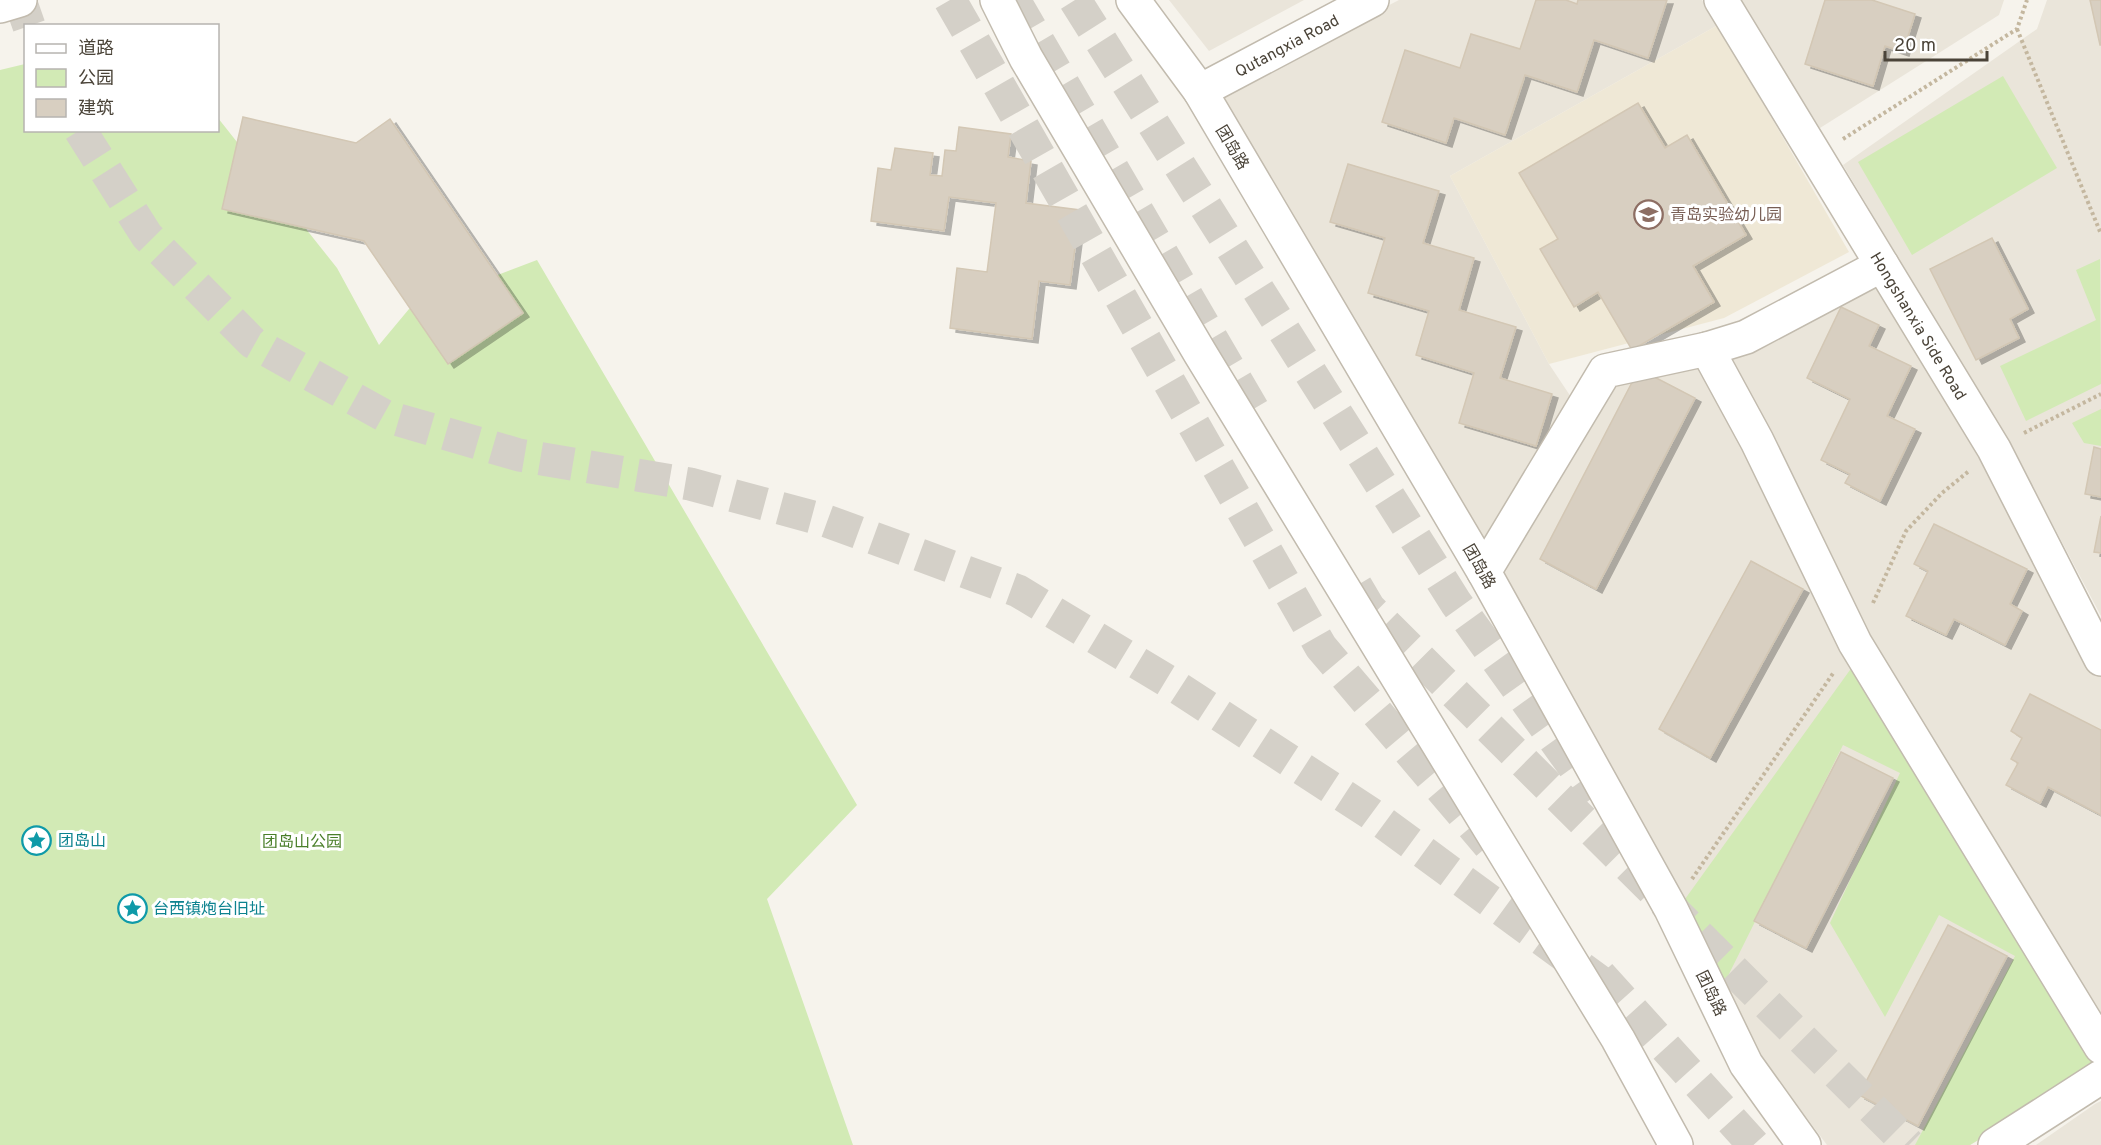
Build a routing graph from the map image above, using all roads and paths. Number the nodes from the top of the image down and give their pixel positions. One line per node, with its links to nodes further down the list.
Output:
1 (20, 0): 7 (street)
2 (997, 0): 18 (street)
3 (1133, 0): 9 (street, 团岛路)
4 (1372, 0): 9 (street, Qutangxia Road)
5 (1721, 0): 10 (street, Hongshanxia Side Road)
6 (2026, 0): 8 (path)
7 (0, 6)
8 (2017, 29): 10 (path); 11 (path)
9 (1200, 91): 14 (street, 团岛路)
10 (1816, 156): 12 (street, Hongshanxia Side Road)
11 (2101, 234)
12 (1882, 265): 13 (street); 15 (street, Hongshanxia Side Road)
13 (1707, 348): 14 (street); 16 (street)
14 (1484, 572): 19 (street, 团岛路)
15 (2101, 659)
16 (2101, 1047)
17 (2101, 1077): 20 (street)
18 (1676, 1145)
19 (1804, 1145)
20 (1995, 1145)

